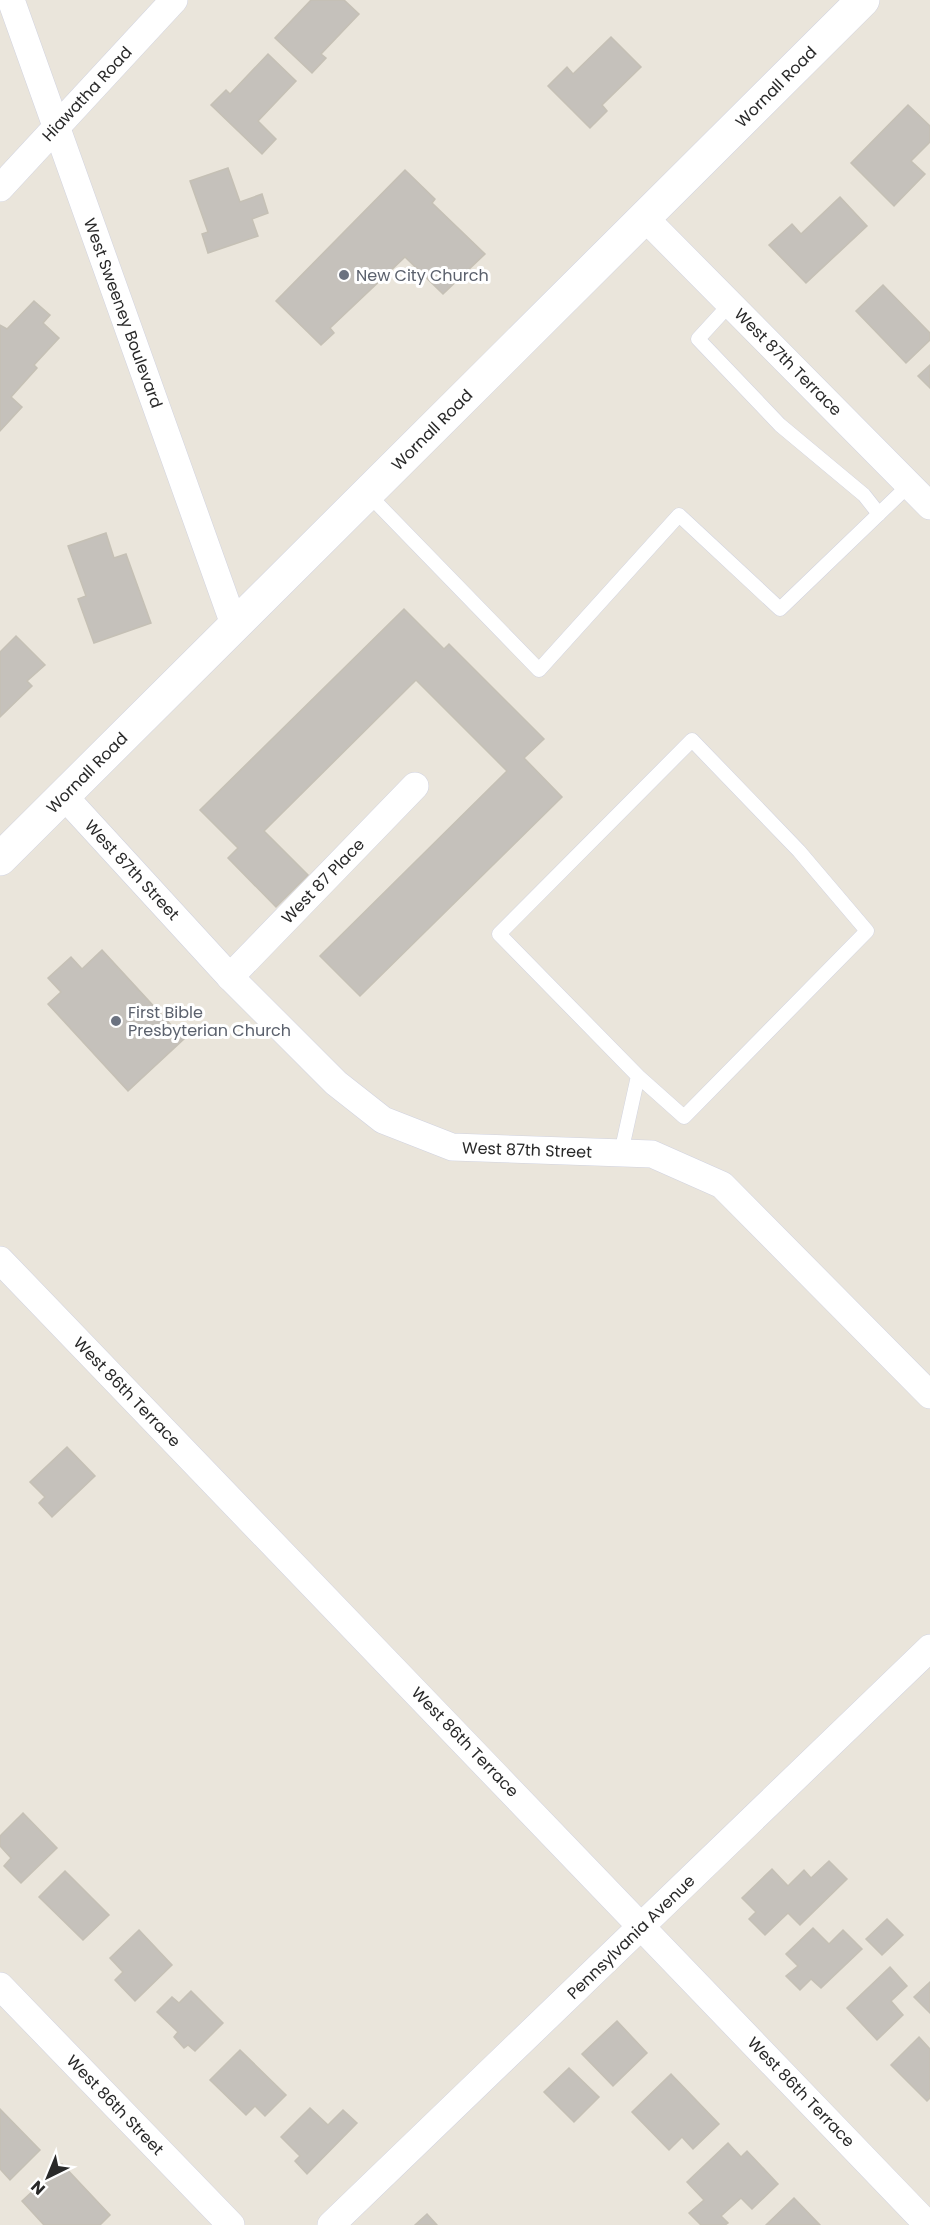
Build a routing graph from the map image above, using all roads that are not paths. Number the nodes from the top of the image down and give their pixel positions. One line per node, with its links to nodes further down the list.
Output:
1 (11, 0): 4 (street, West Sweeney Boulevard)
2 (174, 0): 4 (street, Hiawatha Road)
3 (863, 0): 6 (main road, Wornall Road)
4 (58, 127): 5 (street, Hiawatha Road); 12 (street, West Sweeney Boulevard)
5 (0, 188)
6 (645, 218): 7 (street, West 87th Terrace); 9 (main road, Wornall Road)
7 (730, 304): 8 (street, West 87th Terrace); 11 (lane)
8 (909, 485): 10 (street, West 87th Terrace); 11 (lane)
9 (368, 494): 11 (lane); 12 (main road, Wornall Road)
10 (930, 507)
11 (879, 514)
12 (234, 627): 14 (main road, Wornall Road)
13 (416, 786): 16 (street, West 87 Place)
14 (63, 796): 15 (main road, Wornall Road); 16 (street, West 87th Street)
15 (0, 859)
16 (230, 976): 18 (street, West 87th Street)
17 (638, 1077): 17 (lane); 18 (lane)
18 (621, 1153): 20 (street, West 87th Street)
19 (0, 1260): 22 (street, West 86th Terrace)
20 (930, 1395)
21 (930, 1648): 22 (street, Pennsylvania Avenue)
22 (643, 1926): 25 (street, Pennsylvania Avenue); 26 (street, West 86th Terrace)
23 (0, 1986): 24 (street, West 86th Street)
24 (231, 2225)
25 (331, 2225)
26 (928, 2225)

